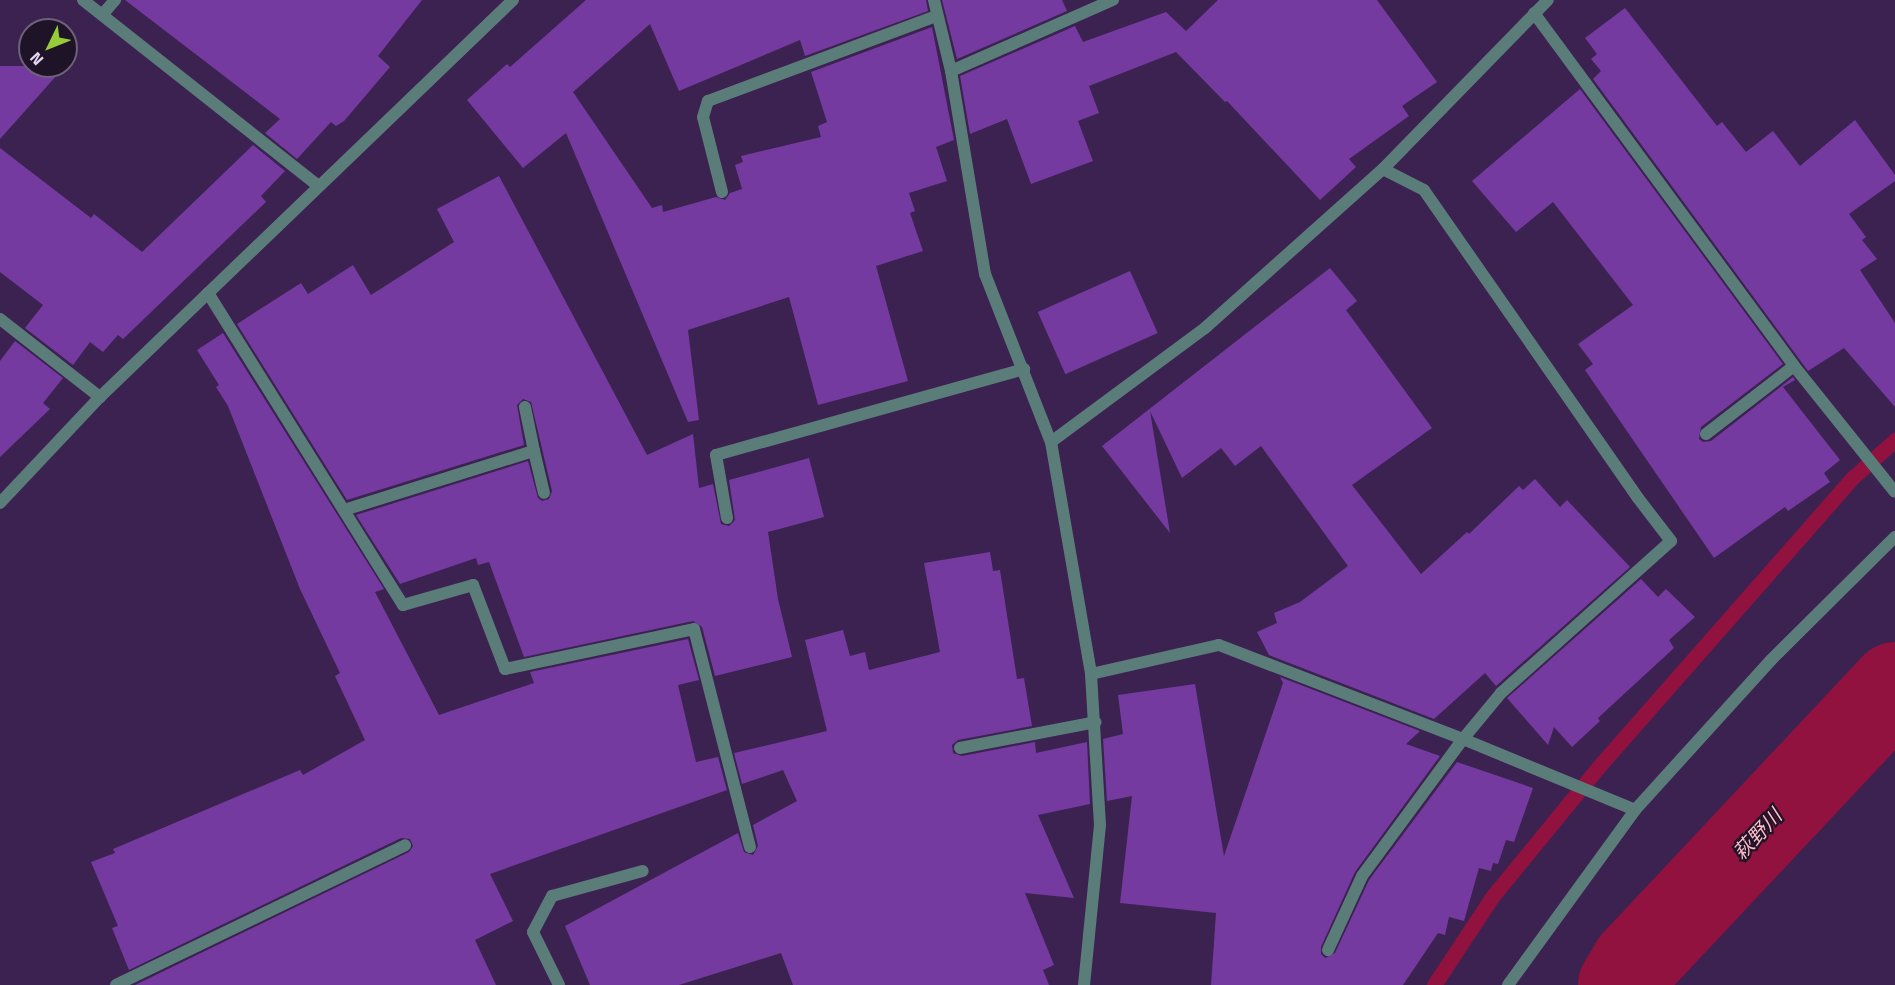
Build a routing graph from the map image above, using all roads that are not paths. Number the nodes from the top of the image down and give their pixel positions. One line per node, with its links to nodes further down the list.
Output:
1 (83, 0): 8 (street)
2 (115, 0): 8 (street)
3 (513, 0): 12 (street)
4 (934, 0): 9 (street)
5 (1113, 0): 10 (street)
6 (1548, 0): 7 (street)
7 (1534, 13): 11 (street); 16 (street)
8 (102, 15): 12 (street)
9 (937, 16): 10 (street); 13 (street)
10 (951, 71): 17 (street)
11 (1383, 169): 21 (street); 31 (street)
12 (317, 185): 14 (street)
13 (722, 192)
14 (208, 293): 18 (street); 26 (street)
15 (0, 319): 18 (street)
16 (1794, 366): 20 (street); 23 (street)
17 (1024, 369): 21 (street); 27 (street)
18 (100, 397): 25 (street)
19 (525, 407): 22 (street)
20 (1706, 434)
21 (1051, 442): 29 (street)
22 (534, 451): 24 (street); 26 (street)
23 (1895, 492)
24 (544, 493)
25 (0, 503)
26 (344, 510): 35 (street)
27 (727, 518)
28 (1895, 537): 33 (street)
29 (1091, 674): 30 (street); 31 (street)
30 (1096, 722): 32 (street); 40 (street)
31 (1462, 739): 33 (street); 37 (street)
32 (960, 747)
33 (1635, 810): 41 (street)
34 (405, 845): 38 (street)
35 (750, 847)
36 (644, 871): 39 (street)
37 (1328, 950)
38 (116, 985)
39 (559, 985)
40 (1084, 985)
41 (1508, 985)

